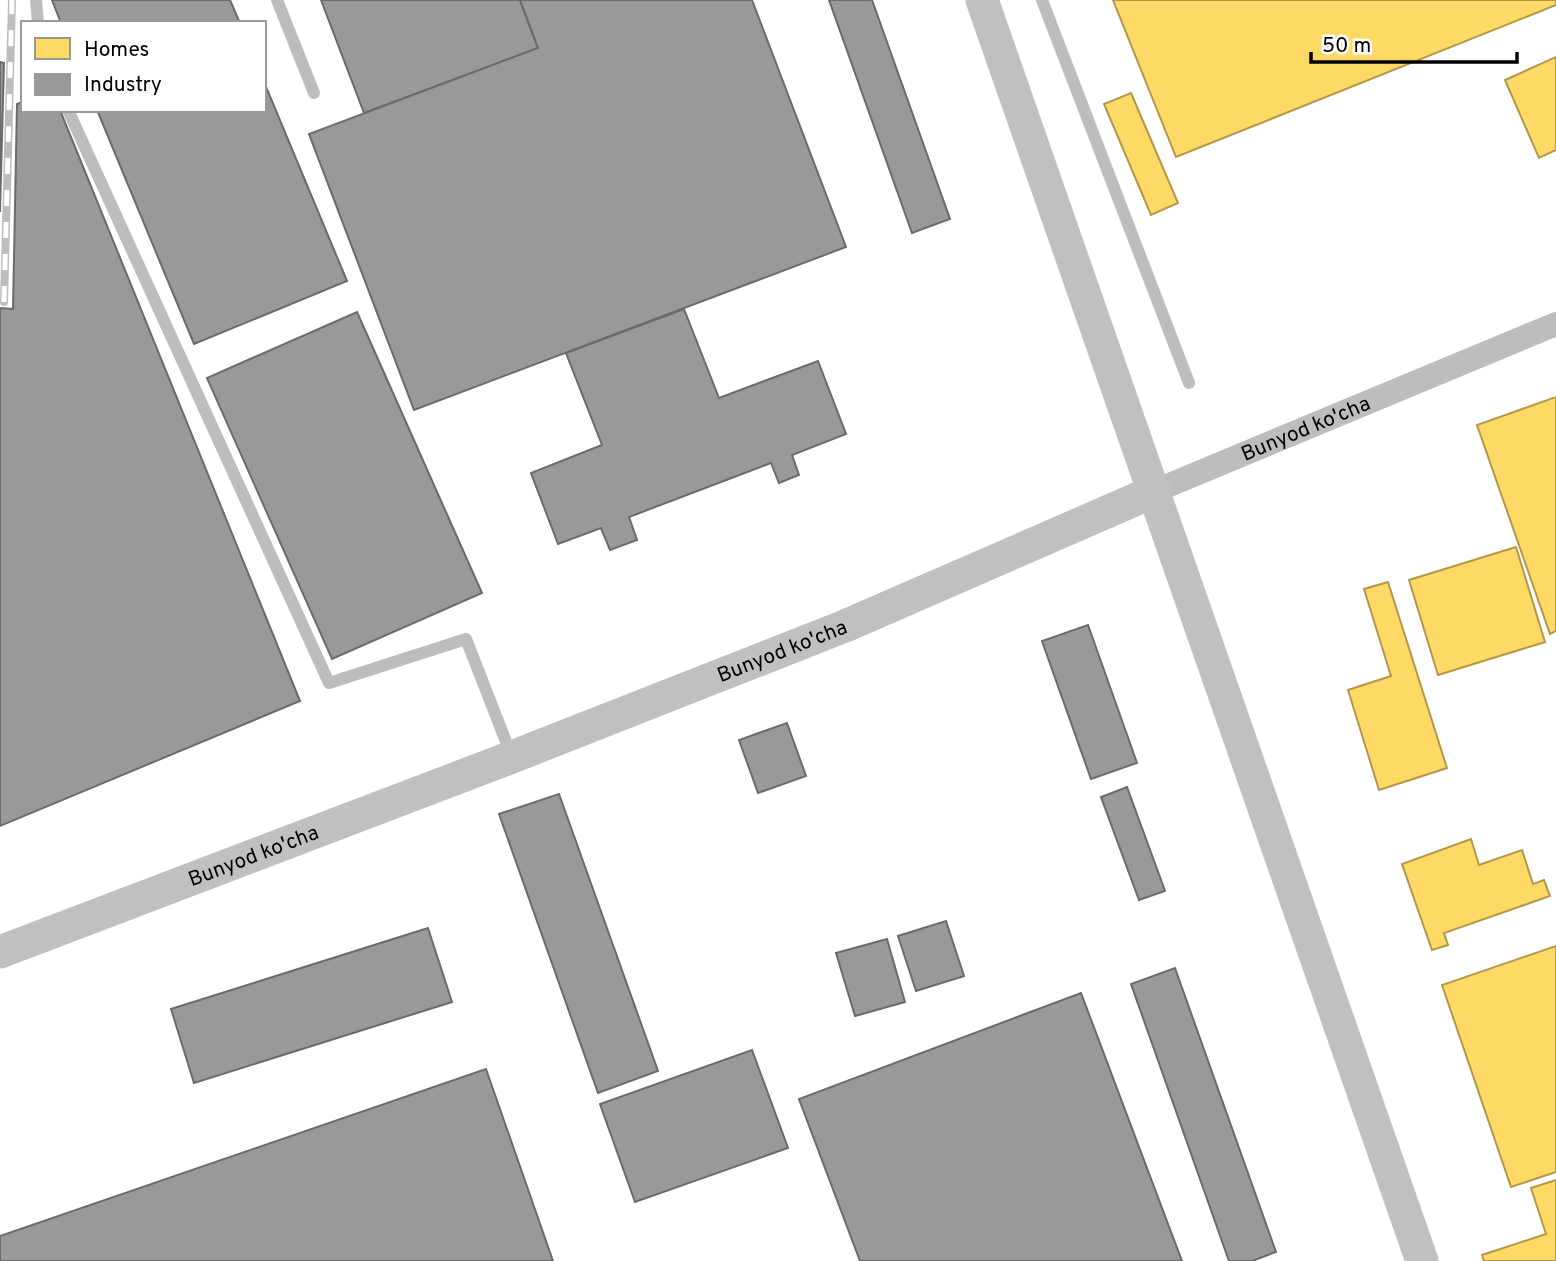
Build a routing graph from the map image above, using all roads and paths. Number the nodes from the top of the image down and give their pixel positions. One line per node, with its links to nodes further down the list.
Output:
1 (36, 0): 5 (lane)
2 (277, 0): 6 (lane)
3 (982, 0): 10 (street)
4 (1042, 0): 9 (lane)
5 (38, 21)
6 (314, 93)
7 (69, 112): 11 (lane)
8 (1556, 324): 10 (street, Bunyod ko'cha)
9 (1189, 383)
10 (1155, 491): 11 (street, Bunyod ko'cha); 13 (street)
11 (512, 757): 12 (street, Bunyod ko'cha)
12 (0, 952)
13 (1422, 1261)

